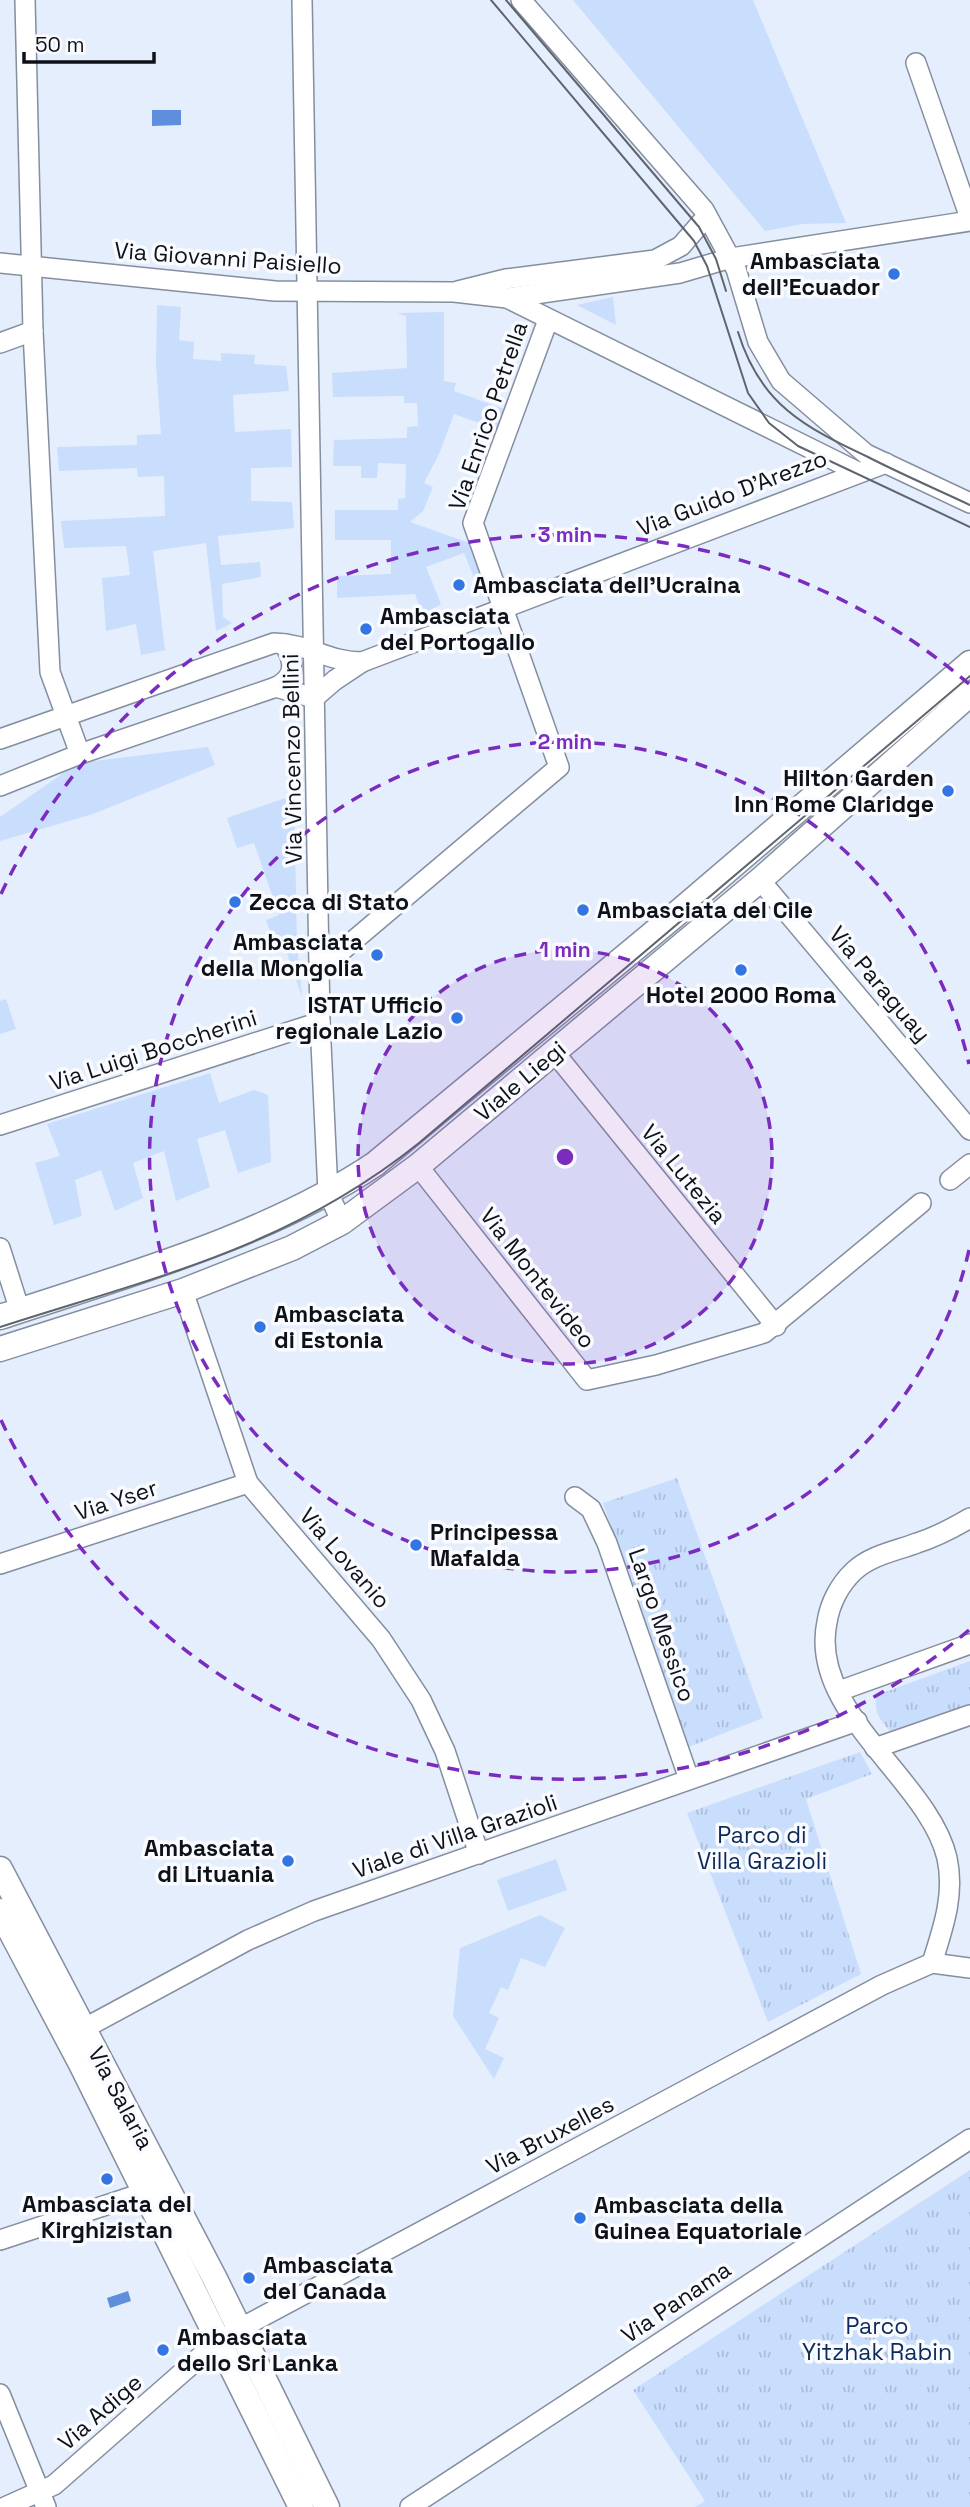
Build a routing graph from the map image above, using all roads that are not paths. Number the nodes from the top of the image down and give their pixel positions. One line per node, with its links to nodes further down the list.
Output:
1 (25, 0): 9 (street)
2 (302, 0): 10 (street, Via Vincenzo Bellini)
3 (522, 0): 5 (street)
4 (916, 63): 6 (street)
5 (707, 216): 7 (street); 11 (street, Via Giovanni Paisiello)
6 (970, 220): 7 (street, Via Giovanni Paisiello)
7 (730, 258): 12 (street, Via Giovanni Paisiello); 16 (street)
8 (0, 262): 9 (street, Via Giovanni Paisiello)
9 (30, 266): 10 (street, Via Giovanni Paisiello); 14 (street)
10 (307, 292): 11 (street, Via Giovanni Paisiello); 21 (street, Via Vincenzo Bellini)
11 (454, 292): 12 (street, Via Giovanni Paisiello)
12 (507, 298): 13 (street)
13 (548, 320): 17 (street); 19 (street, Via Enrico Petrella)
14 (33, 331): 15 (street); 27 (street)
15 (0, 343)
16 (886, 463): 17 (street, Via Guido D'Arezzo); 18 (street)
17 (858, 472): 19 (street, Via Guido D'Arezzo)
18 (970, 503)
19 (504, 607): 22 (street, Via Guido D'Arezzo); 32 (street, Via Enrico Petrella)
20 (284, 644): 21 (street); 24 (street); 27 (street)
21 (314, 649): 22 (street); 26 (street, Via Vincenzo Bellini)
22 (362, 662): 26 (street, Via Guido D'Arezzo)
23 (970, 663): 40 (main road, Viale Liegi)
24 (276, 687): 26 (street); 29 (street)
25 (970, 694): 31 (main road, Viale Liegi)
26 (314, 698): 32 (street, Via Vincenzo Bellini)
27 (65, 715): 28 (street); 29 (street)
28 (0, 739)
29 (80, 754): 30 (street)
30 (0, 786)
31 (760, 880): 34 (main road, Viale Liegi); 36 (street, Via Paraguay)
32 (320, 969): 33 (street, Via Vincenzo Bellini)
33 (320, 1022): 35 (street, Via Luigi Boccherini); 40 (street, Via Vincenzo Bellini)
34 (554, 1052): 38 (main road, Viale Liegi); 46 (street, Via Lutezia)
35 (0, 1125)
36 (966, 1125)
37 (970, 1164): 39 (street)
38 (418, 1166): 42 (main road, Viale Liegi); 46 (street, Via Montevideo)
39 (950, 1180)
40 (328, 1193): 42 (street, Via Vincenzo Bellini); 45 (main road, Viale Liegi)
41 (921, 1203): 46 (street, Via Montevideo)
42 (342, 1222): 44 (main road, Viale Liegi)
43 (0, 1248): 45 (street)
44 (183, 1291): 47 (main road, Viale Liegi); 48 (street, Via Lovanio)
45 (10, 1314)
46 (776, 1326)
47 (0, 1349)
48 (248, 1483): 51 (street, Via Yser); 58 (street, Via Lovanio)
49 (575, 1497): 57 (street, Largo Messico)
50 (970, 1518): 53 (street)
51 (0, 1563)
52 (970, 1644): 53 (street)
53 (839, 1691): 55 (street)
54 (970, 1715): 56 (street)
55 (857, 1721): 56 (street); 57 (street, Viale di Villa Grazioli)
56 (875, 1748): 61 (street)
57 (689, 1779): 58 (street, Viale di Villa Grazioli)
58 (479, 1854): 63 (street, Viale di Villa Grazioli)
59 (0, 1869): 63 (main road, Via Salaria)
60 (0, 1910): 65 (main road, Via Salaria)
61 (932, 1963): 62 (street); 67 (street, Via Bruxelles)
62 (966, 1969)
63 (83, 2029): 65 (main road, Via Salaria)
64 (970, 2139): 73 (street, Via Panama)
65 (155, 2189): 66 (street); 67 (main road, Via Salaria)
66 (0, 2240)
67 (230, 2335): 69 (street, Via Adige); 71 (main road, Via Salaria); 72 (main road, Via Salaria)
68 (0, 2394): 69 (street)
69 (43, 2499): 70 (street, Via Adige)
70 (5, 2507)
71 (301, 2507)
72 (327, 2507)
73 (410, 2507)

